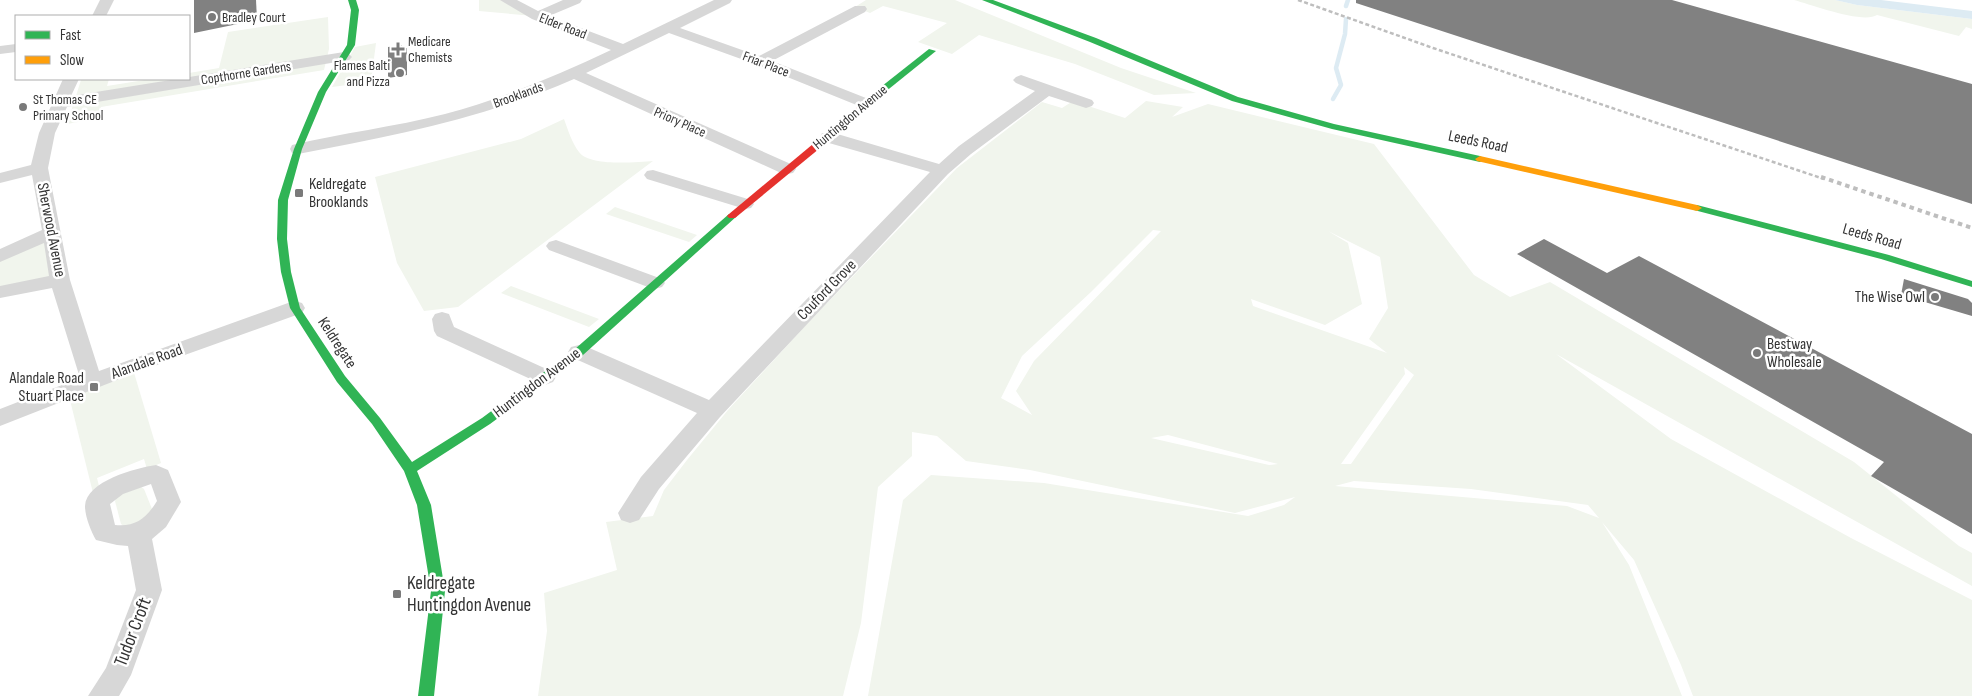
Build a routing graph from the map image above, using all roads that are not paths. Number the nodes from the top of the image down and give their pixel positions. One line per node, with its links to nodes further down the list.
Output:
1 (107, 0): 7 (street)
2 (352, 0): 15 (street, Keldregate)
3 (506, 0): 8 (street, Elder Road)
4 (575, 0): 8 (street)
5 (725, 0): 10 (street, Brooklands)
6 (986, 0): 37 (street, Leeds Road)
7 (100, 15)
8 (537, 16): 12 (street, Elder Road)
9 (853, 16): 16 (street)
10 (667, 28): 12 (street, Brooklands); 16 (street, Friar Place)
11 (15, 48): 13 (street)
12 (622, 49): 17 (street, Brooklands)
13 (0, 50)
14 (932, 51): 22 (street, Huntingdon Avenue)
15 (344, 57): 21 (street, Copthorne Gardens); 25 (street, Keldregate)
16 (760, 61): 22 (street, Friar Place)
17 (574, 73): 25 (street, Brooklands); 27 (street, Priory Place)
18 (70, 80): 21 (street, Sherwood Avenue)
19 (1021, 80): 20 (street)
20 (1047, 90): 23 (street); 28 (street, Couford Grove)
21 (60, 103): 26 (street, Sherwood Avenue)
22 (865, 103): 24 (street, Huntingdon Avenue)
23 (1086, 103)
24 (828, 137): 27 (street, Huntingdon Avenue); 28 (street)
25 (298, 149): 39 (street, Keldregate)
26 (39, 168): 30 (street); 32 (street, Sherwood Avenue)
27 (787, 169): 31 (street, Huntingdon Avenue)
28 (942, 170): 44 (street, Couford Grove)
29 (653, 175): 31 (street)
30 (0, 178)
31 (745, 204): 36 (street, Huntingdon Avenue)
32 (51, 234): 34 (street); 35 (street, Sherwood Avenue)
33 (556, 246): 36 (street)
34 (0, 256)
35 (60, 280): 38 (street); 43 (street, Sherwood Avenue)
36 (655, 283): 41 (street, Huntingdon Avenue)
37 (1972, 284)
38 (0, 292)
39 (295, 308): 43 (street, Alandale Road); 46 (street, Keldregate)
40 (442, 319): 42 (street)
41 (579, 352): 42 (street, Huntingdon Avenue); 44 (street)
42 (545, 377): 46 (street, Huntingdon Avenue)
43 (92, 382): 45 (street, Alandale Road)
44 (712, 411): 47 (street, Couford Grove)
45 (0, 418)
46 (410, 468): 50 (street, Keldregate)
47 (630, 513)
48 (139, 535): 49 (street, Tudor Croft)
49 (102, 696)
50 (426, 696)

